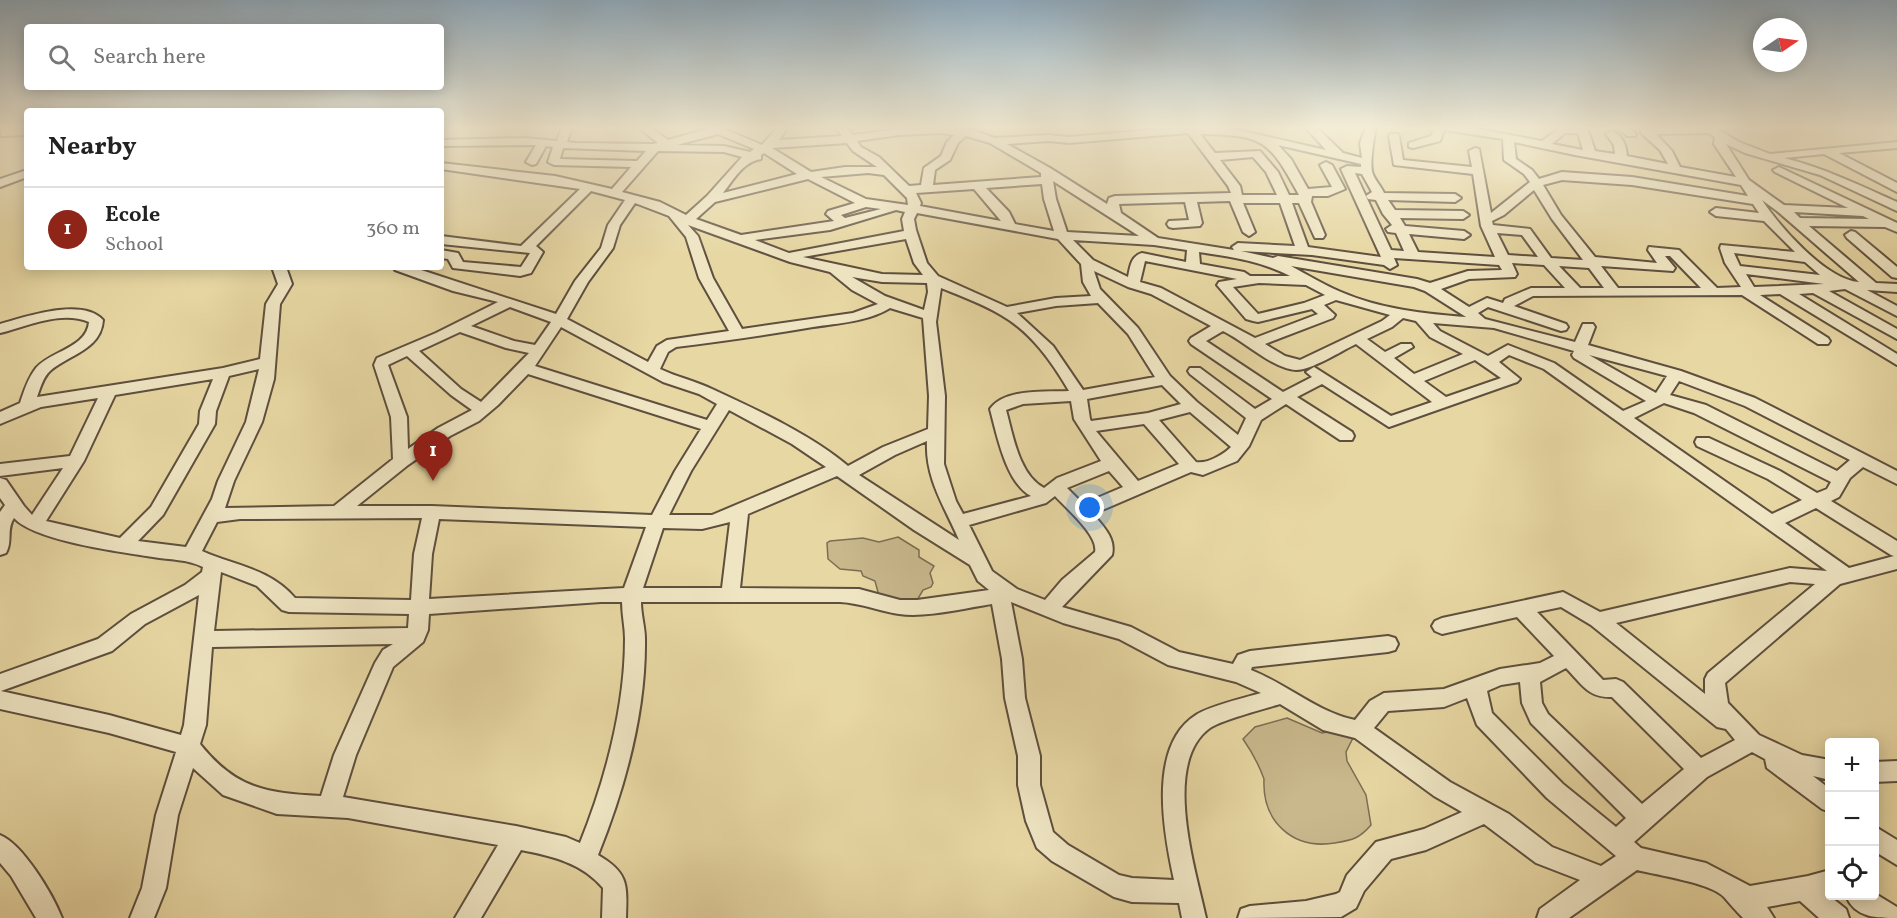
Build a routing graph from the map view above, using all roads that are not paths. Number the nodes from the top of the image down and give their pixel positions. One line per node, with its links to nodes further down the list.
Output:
1 (469, 170): 31 (street)
2 (634, 170): 35 (street)
3 (736, 170): 45 (street)
4 (798, 170): 26 (street)
5 (861, 170): 26 (street)
6 (873, 170): 23 (street)
7 (887, 170): 23 (street)
8 (929, 170): 32 (street)
9 (1038, 170): 25 (street)
10 (1223, 170): 39 (street)
11 (1270, 170): 44 (street)
12 (1291, 170): 36 (street)
13 (1329, 170): 36 (street)
14 (1347, 170): 37 (street)
15 (1368, 170): 38 (street)
16 (1525, 170): 28 (street)
17 (1675, 170): 29 (street)
18 (1738, 170): 29 (street)
19 (1779, 170): 55 (street)
20 (1811, 170): 48 (street)
21 (1862, 170): 33 (street)
22 (1478, 171): 59 (street)
23 (889, 172): 34 (street)
24 (24, 174): 27 (street)
25 (1046, 175): 30 (street); 53 (street); 73 (street)
26 (811, 177): 45 (street); 47 (street)
27 (0, 183)
28 (1536, 183): 46 (street); 59 (street); 91 (street)
29 (1747, 183): 46 (street); 50 (street)
30 (978, 186): 32 (street); 63 (street)
31 (590, 187): 35 (street); 80 (street)
32 (927, 187): 34 (street)
33 (1897, 188)
34 (909, 192): 47 (street); 49 (street)
35 (614, 194): 42 (street)
36 (1304, 196): 44 (street); 70 (street)
37 (1359, 196): 38 (street); 65 (street)
38 (1380, 196): 41 (street); 54 (street)
39 (1235, 197): 40 (street); 44 (street); 67 (street)
40 (1190, 198): 43 (street); 62 (street)
41 (1455, 198)
42 (632, 199): 51 (street); 125 (street)
43 (1168, 199): 53 (street); 62 (street)
44 (1286, 199): 81 (street)
45 (711, 200): 58 (street)
46 (1757, 201): 57 (street)
47 (865, 203): 49 (street); 61 (street)
48 (1893, 203)
49 (907, 208): 61 (street); 63 (street); 68 (street)
50 (1781, 208): 55 (street); 60 (street)
51 (668, 210): 58 (street); 132 (street)
52 (1716, 212): 57 (street)
53 (1114, 213): 76 (street)
54 (1389, 214): 56 (street); 66 (street)
55 (1868, 214): 64 (street)
56 (1463, 215)
57 (1767, 218): 87 (street)
58 (687, 220): 74 (street)
59 (1487, 222): 88 (street); 89 (street)
60 (1798, 222): 64 (street); 69 (street)
61 (844, 223): 74 (street)
62 (1173, 224): 77 (street)
63 (1010, 227): 73 (street)
64 (1894, 228): 72 (street)
65 (1376, 229): 66 (street); 86 (street)
66 (1401, 230): 71 (street); 83 (street)
67 (1249, 232)
68 (911, 234): 84 (street); 99 (street)
69 (1812, 234): 72 (street); 104 (street)
70 (1318, 235)
71 (1464, 235)
72 (1851, 235): 97 (street)
73 (1062, 236): 76 (street); 90 (street)
74 (741, 239): 84 (street)
75 (444, 240): 80 (street)
76 (1154, 241): 77 (street)
77 (1175, 244): 78 (street)
78 (1193, 247): 79 (street); 92 (street)
79 (1212, 249): 81 (street); 85 (street)
80 (525, 250): 82 (street)
81 (1303, 250): 86 (street)
82 (444, 254)
83 (1413, 256): 86 (street); 88 (street)
84 (788, 257): 93 (street)
85 (1254, 257): 98 (street); 101 (street)
86 (1387, 258): 98 (street)
87 (1808, 258): 94 (street); 103 (street)
88 (1503, 260): 89 (street); 105 (street)
89 (1547, 261): 91 (street); 111 (street)
90 (1088, 263): 102 (street); 114 (street)
91 (1591, 263): 110 (street); 112 (street)
92 (1193, 267): 100 (street); 102 (street)
93 (833, 269): 99 (street); 116 (street)
94 (1736, 269): 103 (street); 109 (street)
95 (280, 270): 144 (street)
96 (408, 270): 115 (street)
97 (1897, 274)
98 (1395, 278): 105 (street)
99 (933, 279): 119 (street); 123 (street)
100 (1259, 279): 101 (street); 117 (street)
101 (1307, 281): 113 (street)
102 (1133, 284): 127 (street)
103 (1848, 285): 104 (street); 106 (street); 120 (street)
104 (1872, 286): 107 (street)
105 (1430, 288): 122 (street)
106 (1815, 289): 108 (street); 131 (street)
107 (1895, 289)
108 (1783, 290): 109 (street); 143 (street)
109 (1747, 291): 110 (street); 134 (street)
110 (1714, 292): 112 (street)
111 (1577, 293): 112 (street); 118 (street)
112 (1615, 293)
113 (1335, 296): 117 (street); 121 (street)
114 (1102, 298): 119 (street); 152 (street)
115 (509, 302): 125 (street); 128 (street)
116 (889, 303): 123 (street); 132 (street)
117 (1314, 304): 136 (street)
118 (1506, 308): 122 (street); 135 (street)
119 (1005, 311): 155 (street)
120 (1897, 312)
121 (1400, 313): 124 (street); 133 (street)
122 (1468, 313): 126 (street)
123 (930, 315): 169 (street)
124 (1421, 318): 126 (street); 142 (street)
125 (560, 320): 140 (street); 147 (street)
126 (1481, 321): 135 (street)
127 (1221, 326): 136 (street); 156 (street)
128 (459, 327): 139 (street); 140 (street)
129 (1588, 327): 138 (street)
130 (0, 329): 159 (street)
131 (1897, 335)
132 (739, 336): 147 (street)
133 (1357, 338): 141 (street); 145 (street)
134 (1823, 341)
135 (1554, 342): 138 (street); 157 (street)
136 (1255, 343): 145 (street)
137 (1406, 347): 141 (street)
138 (1580, 348): 150 (street)
139 (410, 350): 162 (street); 176 (street)
140 (538, 350): 146 (street)
141 (1383, 358): 153 (street)
142 (1482, 359): 153 (street); 160 (street); 164 (street)
143 (1897, 360)
144 (268, 362): 149 (street); 193 (street)
145 (1303, 364): 151 (street)
146 (526, 368): 162 (street); 167 (street)
147 (652, 370): 158 (street)
148 (1195, 371): 163 (street)
149 (223, 373): 154 (street); 199 (street)
150 (1676, 374): 157 (street); 174 (street)
151 (1322, 378): 156 (street); 160 (street)
152 (1165, 380): 155 (street); 161 (street)
153 (1412, 380): 160 (street)
154 (109, 391): 159 (street); 175 (street)
155 (1079, 396): 168 (street); 186 (street)
156 (1284, 398): 163 (street); 170 (street)
157 (1659, 399): 164 (street); 183 (street)
158 (726, 403): 167 (street); 180 (street)
159 (27, 404): 166 (street)
160 (1445, 404)
161 (1193, 406): 165 (street); 172 (street)
162 (482, 410): 176 (street)
163 (1255, 417): 172 (street)
164 (1623, 417): 181 (street)
165 (1148, 418): 168 (street); 178 (street)
166 (0, 419)
167 (710, 426): 195 (street)
168 (1087, 427): 177 (street)
169 (935, 432): 180 (street); 194 (street)
170 (1346, 436)
171 (1703, 442): 173 (street)
172 (1241, 446): 178 (street)
173 (1733, 456): 181 (street); 187 (street)
174 (1861, 460): 182 (street); 183 (street)
175 (76, 461): 179 (street); 197 (street)
176 (402, 461): 190 (street)
177 (1111, 464): 185 (street); 186 (street)
178 (1190, 466): 185 (street)
179 (0, 470)
180 (844, 471): 189 (street); 203 (street)
181 (1707, 476): 196 (street)
182 (1897, 478)
183 (1841, 480): 187 (street)
184 (0, 484): 188 (street)
185 (1135, 489): 192 (street)
186 (1049, 490): 192 (street); 194 (street)
187 (1819, 501): 196 (street); 201 (street)
188 (15, 504): 197 (street); 198 (street)
189 (740, 511): 195 (street); 209 (street)
190 (338, 512): 191 (street); 193 (street)
191 (432, 512): 195 (street); 210 (street)
192 (1081, 512): 212 (street)
193 (212, 516): 202 (street)
194 (958, 521): 203 (street)
195 (659, 522): 208 (street)
196 (1772, 522): 206 (street)
197 (35, 524): 199 (street)
198 (0, 525): 200 (street)
199 (124, 545): 202 (street)
200 (0, 548)
201 (1897, 550)
202 (191, 554): 205 (street)
203 (976, 560): 207 (street)
204 (1897, 562): 206 (street)
205 (210, 568): 210 (street); 216 (street); 221 (street)
206 (1840, 577): 213 (street); 226 (street)
207 (1005, 595): 209 (street); 212 (street); 247 (street)
208 (632, 596): 209 (street); 210 (street); 242 (street)
209 (730, 596)
210 (421, 607): 215 (street)
211 (1521, 608): 213 (street); 214 (street); 218 (street)
212 (1048, 610): 220 (street)
213 (1598, 620): 226 (street)
214 (1442, 626)
215 (416, 636): 216 (street); 233 (street)
216 (202, 639): 227 (street)
217 (1388, 644): 220 (street)
218 (1570, 657): 219 (street); 229 (street)
219 (1541, 671): 222 (street); 235 (street)
220 (1239, 674): 223 (street)
221 (0, 683)
222 (1476, 686): 225 (street); 238 (street)
223 (1280, 695): 225 (street); 247 (street)
224 (0, 700): 227 (street)
225 (1360, 730): 234 (street)
226 (1751, 742): 228 (street); 229 (street); 232 (street)
227 (188, 746): 233 (street); 251 (street)
228 (1825, 769)
229 (1699, 771): 235 (street)
230 (1897, 771): 231 (street)
231 (1879, 772)
232 (1825, 798)
233 (329, 807): 236 (street)
234 (1485, 813): 243 (street); 255 (street)
235 (1642, 818): 238 (street)
236 (516, 837): 242 (street); 252 (street)
237 (1879, 840): 240 (street)
238 (1617, 842): 241 (street)
239 (0, 846): 250 (street)
240 (1897, 854)
241 (1635, 858): 243 (street); 245 (street)
242 (585, 859): 253 (street)
243 (1603, 878): 249 (street)
244 (1825, 883): 246 (street)
245 (1722, 884): 246 (street); 256 (street)
246 (1804, 889): 257 (street)
247 (1189, 892): 254 (street)
248 (1864, 900): 258 (street)
249 (1557, 916)
250 (50, 918)
251 (142, 918)
252 (467, 918)
253 (614, 918)
254 (1194, 918)
255 (1250, 918)
256 (1761, 918)
257 (1837, 918)
258 (1893, 918)

